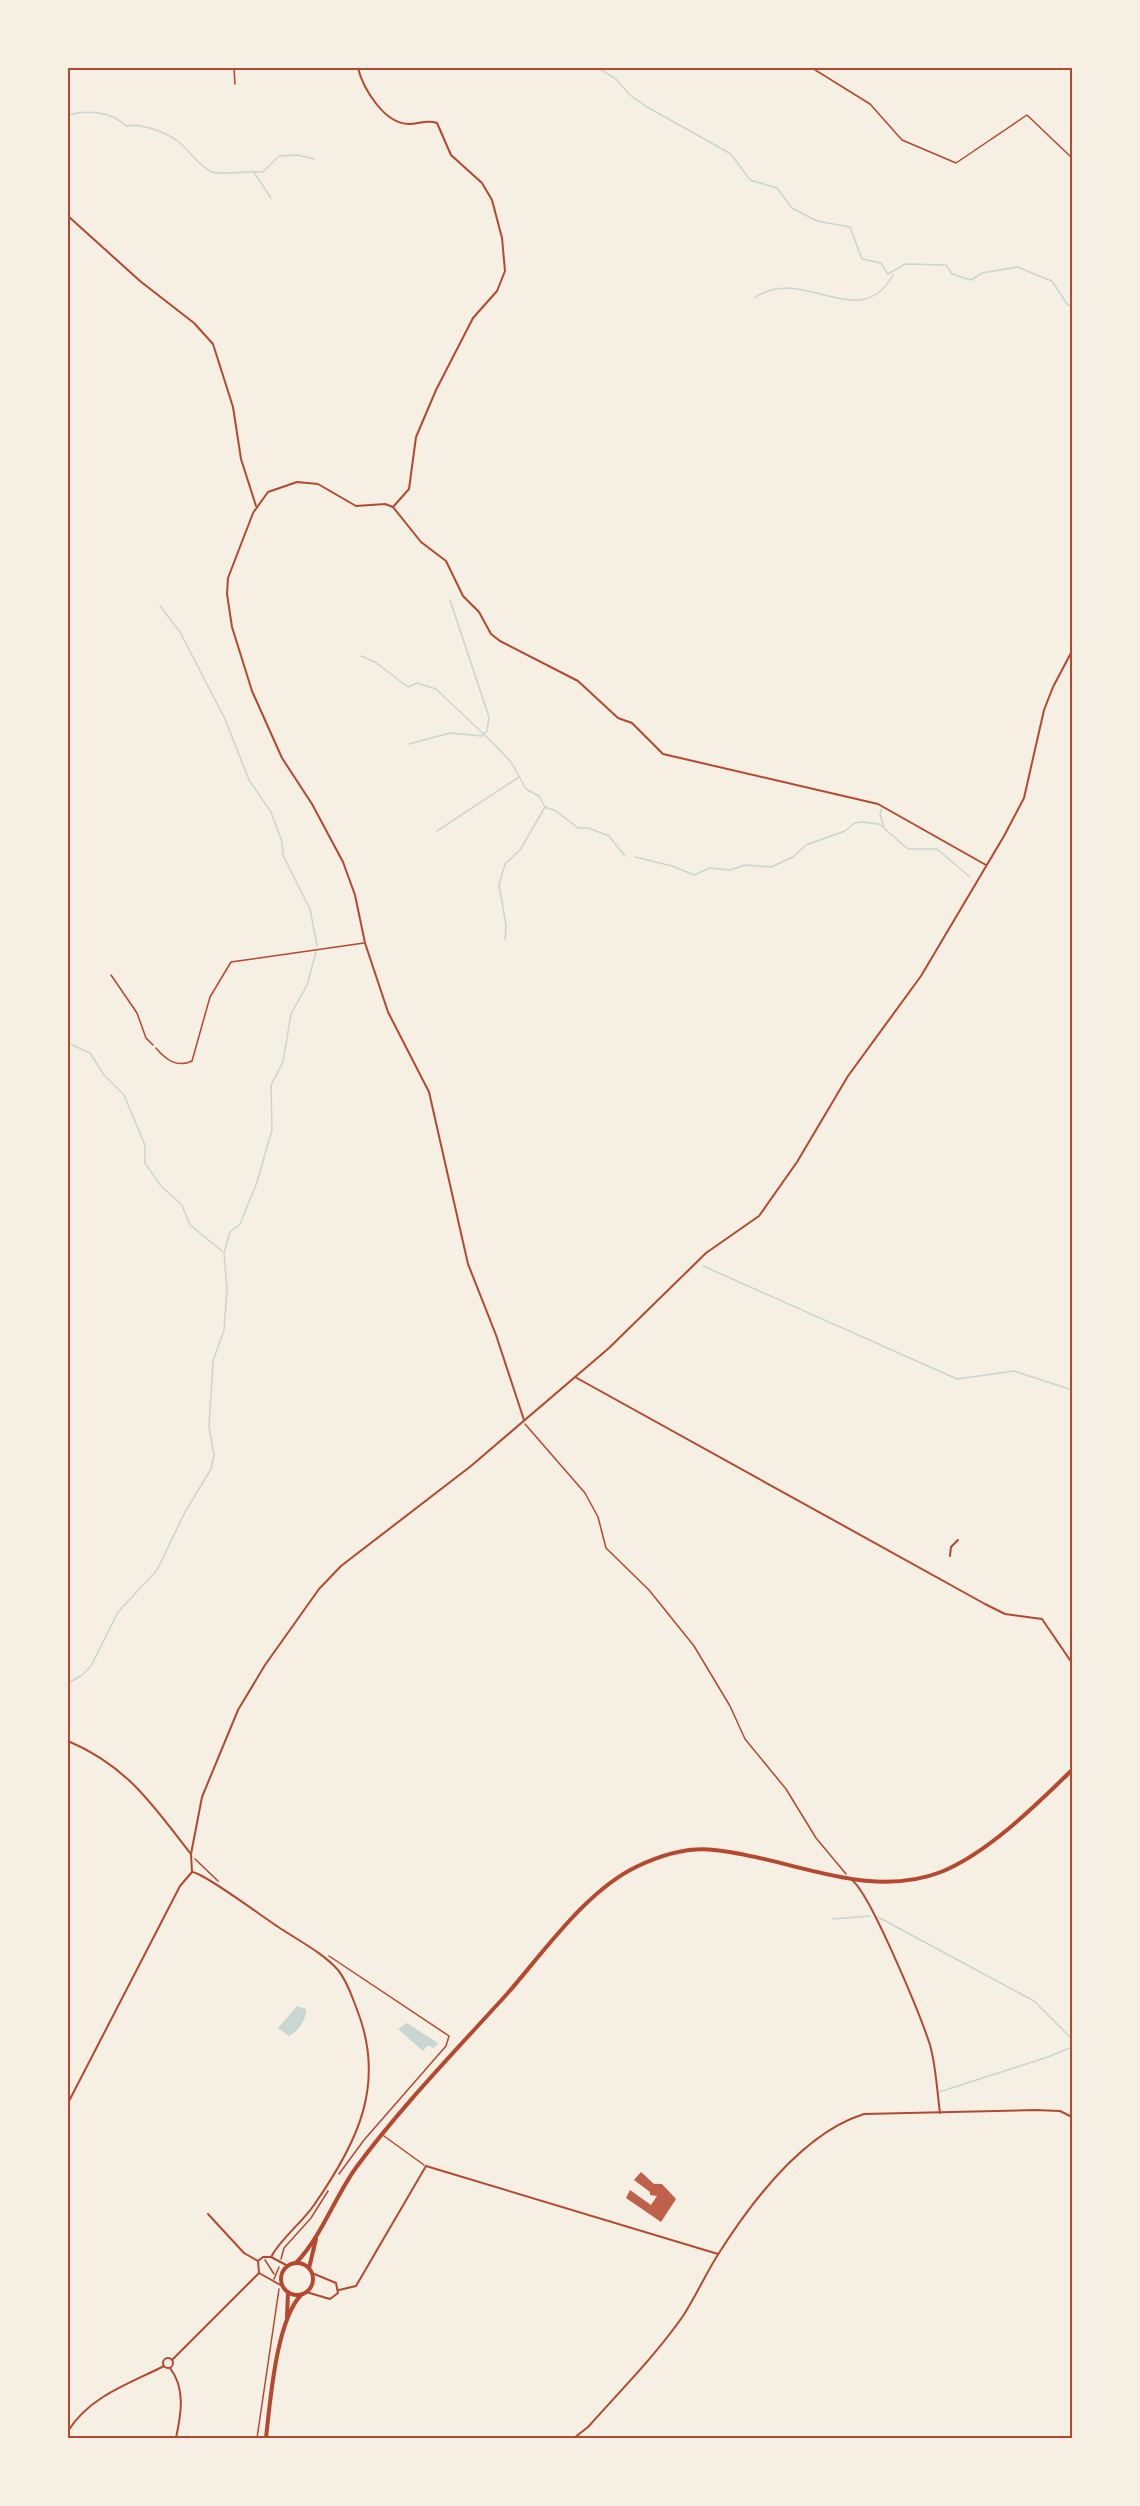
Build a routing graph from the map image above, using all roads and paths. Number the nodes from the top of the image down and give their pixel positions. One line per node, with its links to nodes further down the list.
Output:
1 (234, 68): 4 (path)
2 (358, 68): 8 (street)
3 (812, 68): 5 (path)
4 (236, 84)
5 (1072, 158)
6 (68, 216): 7 (street)
7 (256, 506): 8 (street); 11 (street)
8 (393, 507): 10 (street)
9 (1072, 651): 10 (street)
10 (986, 865): 14 (street)
11 (365, 943): 13 (lane); 15 (street)
12 (111, 975): 13 (path)
13 (156, 1048)
14 (574, 1377): 15 (street); 18 (street)
15 (524, 1420): 21 (street); 23 (path)
16 (958, 1540): 17 (street)
17 (950, 1556)
18 (1072, 1663)
19 (68, 1742): 21 (street)
20 (1071, 1772): 23 (main road)
21 (191, 1854): 22 (street); 24 (path)
22 (192, 1872): 26 (street); 38 (street)
23 (850, 1879): 27 (street); 29 (main road)
24 (220, 1883)
25 (326, 1954): 31 (path)
26 (68, 2103)
27 (940, 2113): 28 (street); 36 (street)
28 (1072, 2116)
29 (383, 2136): 30 (path); 34 (main road)
30 (426, 2166): 36 (street); 47 (street)
31 (335, 2180)
32 (331, 2186): 35 (path)
33 (208, 2214): 39 (street)
34 (318, 2229): 40 (main road); 42 (main road)
35 (280, 2253)
36 (718, 2254): 59 (street)
37 (263, 2257): 38 (street); 39 (street); 45 (path)
38 (271, 2258): 41 (street)
39 (258, 2261): 43 (street)
40 (296, 2263): 41 (main road); 42 (main road)
41 (288, 2266): 46 (main road)
42 (309, 2268): 44 (main road)
43 (259, 2273): 45 (street); 52 (street)
44 (312, 2273): 47 (street); 49 (main road)
45 (274, 2278): 46 (street); 57 (path)
46 (284, 2287): 48 (main road)
47 (339, 2290): 49 (street)
48 (288, 2292): 50 (main road); 51 (main road)
49 (306, 2292): 50 (main road)
50 (301, 2295): 51 (main road)
51 (286, 2327): 58 (main road)
52 (172, 2360): 53 (street); 54 (street)
53 (164, 2366): 54 (street); 55 (street)
54 (170, 2368): 56 (street)
55 (68, 2431)
56 (176, 2439)
57 (257, 2439)
58 (266, 2439)
59 (574, 2439)

